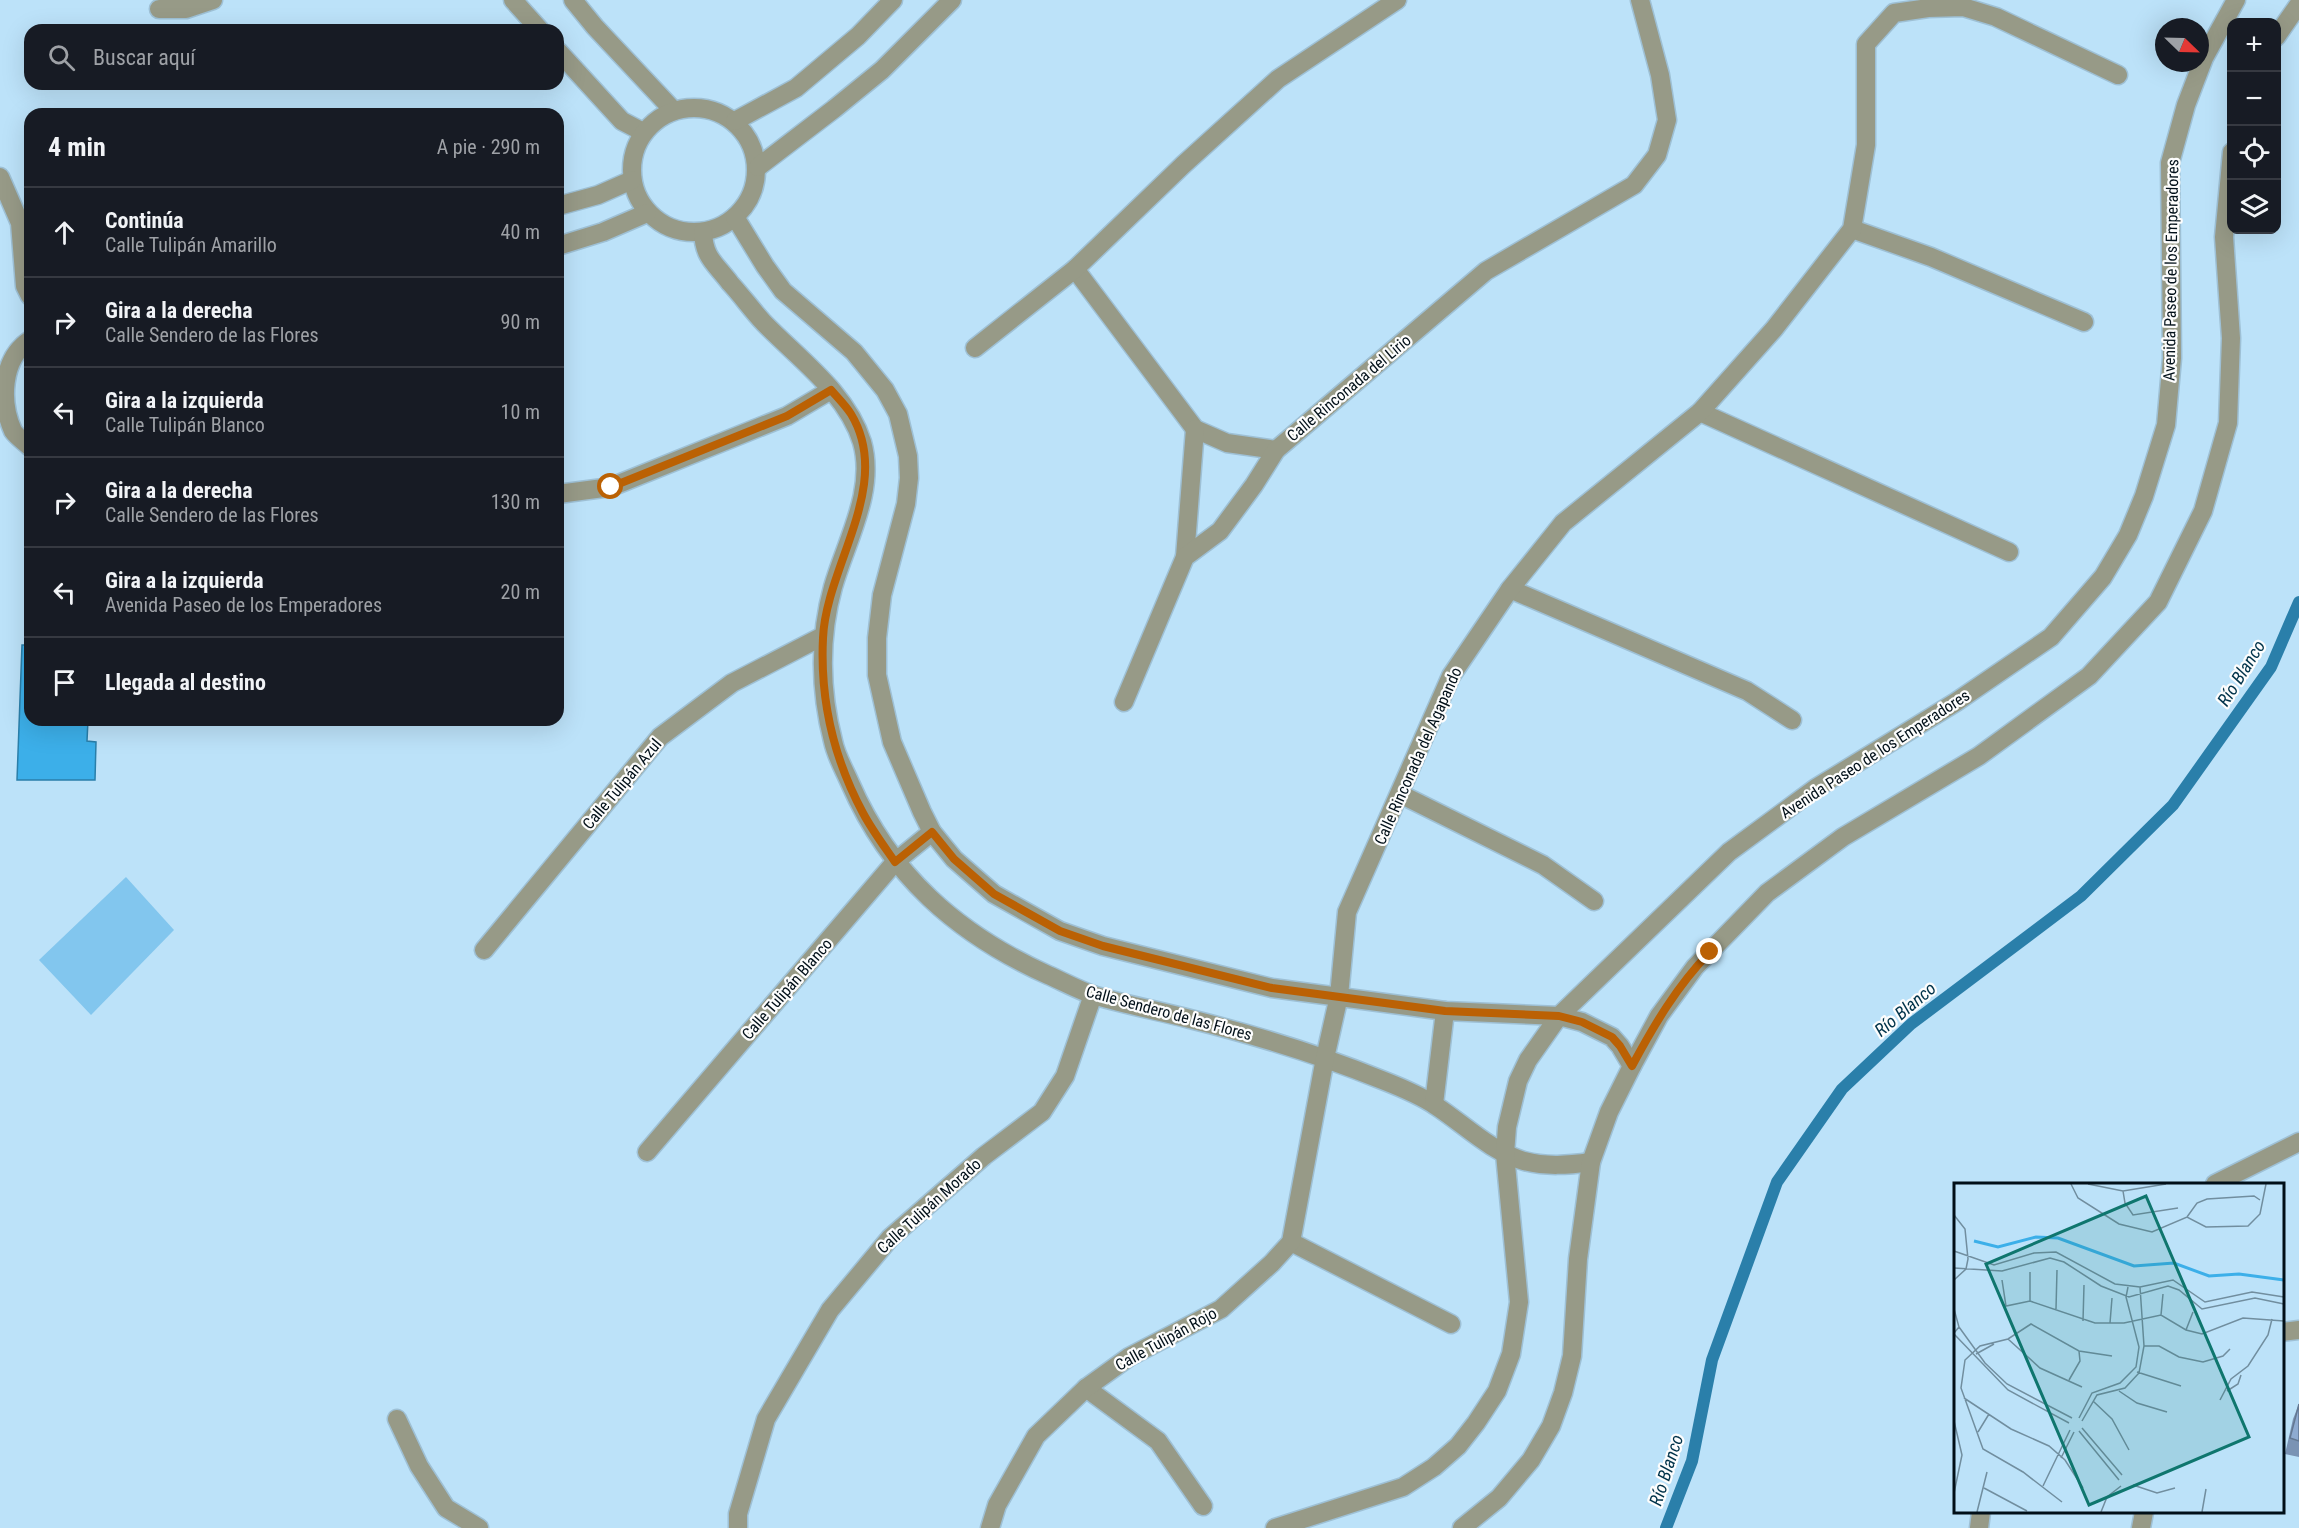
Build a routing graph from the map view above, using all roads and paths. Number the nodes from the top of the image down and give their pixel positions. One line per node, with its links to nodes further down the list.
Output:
1 (213, 0): 10 (street)
2 (513, 0): 11 (street)
3 (573, 0): 15 (street)
4 (893, 0): 16 (street)
5 (952, 0): 18 (street)
6 (1397, 0): 28 (street)
7 (1640, 0): 38 (street, Calle Rinconada del Lirio)
8 (2236, 0): 54 (street, Avenida Paseo de los Emperadores)
9 (2299, 4): 12 (street)
10 (159, 9)
11 (535, 24)
12 (2281, 31)
13 (564, 58): 17 (street)
14 (2118, 75): 25 (street, Calle Rinconada del Agapando)
15 (673, 110): 16 (street); 17 (street)
16 (735, 120): 18 (street)
17 (643, 132): 20 (street)
18 (758, 167): 24 (street)
19 (0, 177): 29 (street)
20 (632, 180): 22 (street); 23 (street)
21 (2229, 180): 56 (street)
22 (564, 204)
23 (647, 213): 26 (street); 27 (street)
24 (735, 217): 26 (street); 47 (street)
25 (1852, 229): 30 (street); 34 (street, Calle Rinconada del Agapando)
26 (703, 232): 33 (street, Calle Sendero de las Flores)
27 (564, 244)
28 (1075, 269): 32 (street); 35 (street, Calle Rinconada del Lirio)
29 (24, 273)
30 (2084, 322)
31 (24, 344): 36 (street)
32 (975, 348)
33 (831, 390): 39 (street); 43 (street, Calle Sendero de las Flores)
34 (1700, 412): 40 (street); 42 (street, Calle Rinconada del Agapando)
35 (1195, 429): 38 (street, Calle Rinconada del Lirio); 41 (street)
36 (6, 437): 37 (street)
37 (24, 444)
38 (1276, 450): 41 (street)
39 (564, 493)
40 (2009, 552)
41 (1185, 557): 44 (street)
42 (1510, 590): 45 (street); 46 (street, Calle Rinconada del Agapando)
43 (823, 636): 48 (street, Calle Sendero de las Flores); 50 (street, Calle Tulipán Azul)
44 (1124, 702)
45 (1792, 720)
46 (1401, 794): 49 (street); 52 (street, Calle Rinconada del Agapando)
47 (932, 832): 48 (street, Calle Tulipán Blanco); 52 (street)
48 (895, 862): 51 (street, Calle Sendero de las Flores); 59 (street, Calle Tulipán Blanco)
49 (1594, 901)
50 (484, 950)
51 (1093, 995): 55 (street, Calle Sendero de las Flores); 75 (street, Calle Tulipán Morado)
52 (1339, 996): 53 (street); 55 (street)
53 (1445, 1011): 54 (street); 57 (street)
54 (1559, 1016): 56 (street); 60 (street, Avenida Paseo de los Emperadores)
55 (1324, 1058): 57 (street, Calle Sendero de las Flores); 63 (street)
56 (1632, 1066): 61 (street)
57 (1434, 1104): 60 (street, Calle Sendero de las Flores)
58 (2299, 1142): 62 (street)
59 (647, 1152)
60 (1505, 1154): 61 (street, Calle Sendero de las Flores); 77 (street, Avenida Paseo de los Emperadores)
61 (1591, 1162): 78 (street)
62 (2219, 1183)
63 (1291, 1242): 64 (street); 67 (street, Calle Tulipán Rojo)
64 (1451, 1324)
65 (2299, 1330): 66 (street)
66 (2284, 1332)
67 (1086, 1388): 69 (street); 76 (street, Calle Tulipán Rojo)
68 (397, 1419): 70 (street)
69 (1203, 1506)
70 (446, 1508): 73 (street); 74 (street)
71 (1981, 1513): 79 (street)
72 (2144, 1513): 80 (street)
73 (449, 1528)
74 (479, 1528)
75 (738, 1528)
76 (990, 1528)
77 (1275, 1528)
78 (1462, 1528)
79 (1979, 1528)
80 (2141, 1528)

